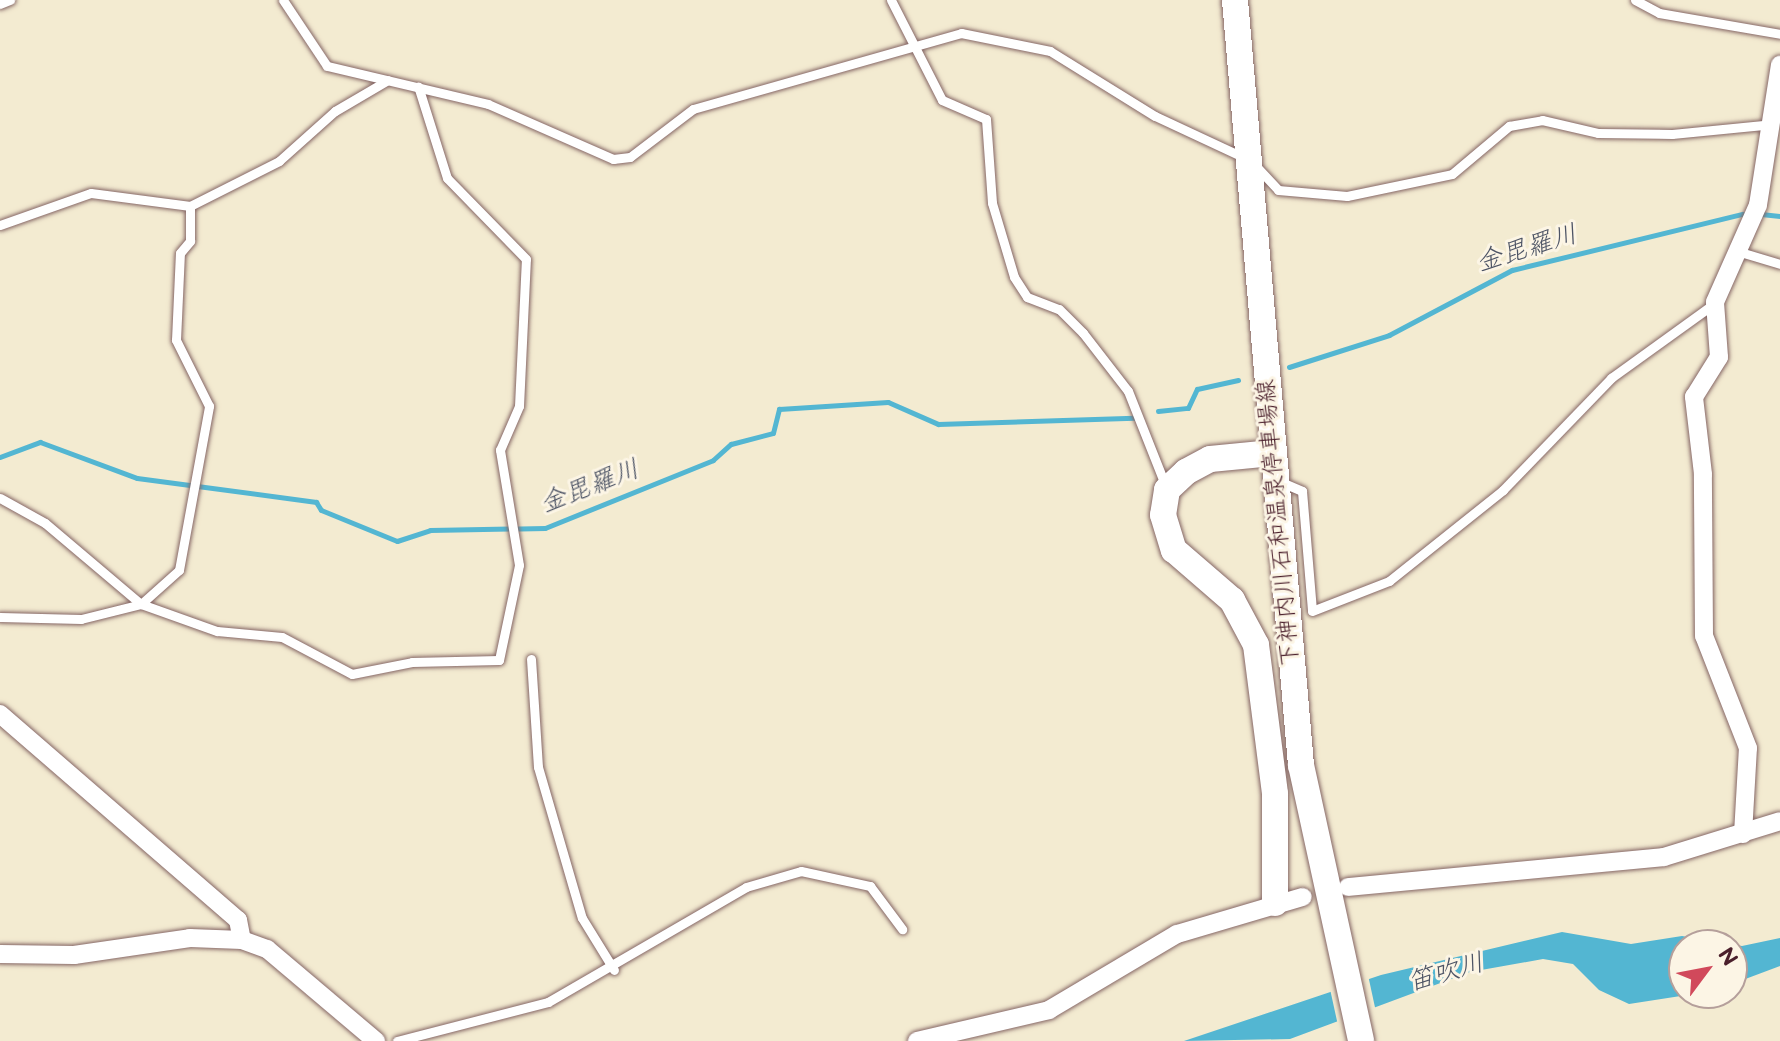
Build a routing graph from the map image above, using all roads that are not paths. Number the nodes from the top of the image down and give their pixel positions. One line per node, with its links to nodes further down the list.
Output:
1 (10, 0): 6 (lane)
2 (283, 0): 10 (lane)
3 (891, 0): 8 (lane)
4 (1235, 0): 13 (main road, 下神内川石和温泉停車場線)
5 (1635, 0): 7 (lane)
6 (0, 4)
7 (1780, 34)
8 (919, 50): 11 (lane); 13 (lane); 20 (lane)
9 (1780, 65): 12 (street)
10 (388, 80): 11 (lane); 14 (lane)
11 (418, 86): 22 (lane)
12 (1773, 124): 13 (lane); 16 (street)
13 (1250, 160): 19 (main road, 下神内川石和温泉停車場線)
14 (190, 206): 15 (lane); 22 (lane)
15 (0, 225)
16 (1737, 251): 17 (lane); 18 (street)
17 (1780, 264)
18 (1715, 302): 19 (lane); 27 (street)
19 (1273, 466): 20 (main road); 38 (main road, 下神内川石和温泉停車場線)
20 (1167, 490): 30 (main road)
21 (0, 498): 22 (lane)
22 (141, 604): 23 (lane)
23 (0, 617)
24 (531, 659): 34 (lane)
25 (0, 714): 32 (street)
26 (1780, 821): 27 (street)
27 (1743, 834): 28 (street)
28 (1348, 887)
29 (1303, 897): 30 (street)
30 (1275, 903): 37 (street)
31 (902, 929): 34 (lane)
32 (242, 940): 33 (street); 35 (street)
33 (0, 954)
34 (614, 970): 36 (lane)
35 (376, 1041)
36 (397, 1041)
37 (917, 1041)
38 (1361, 1041)

